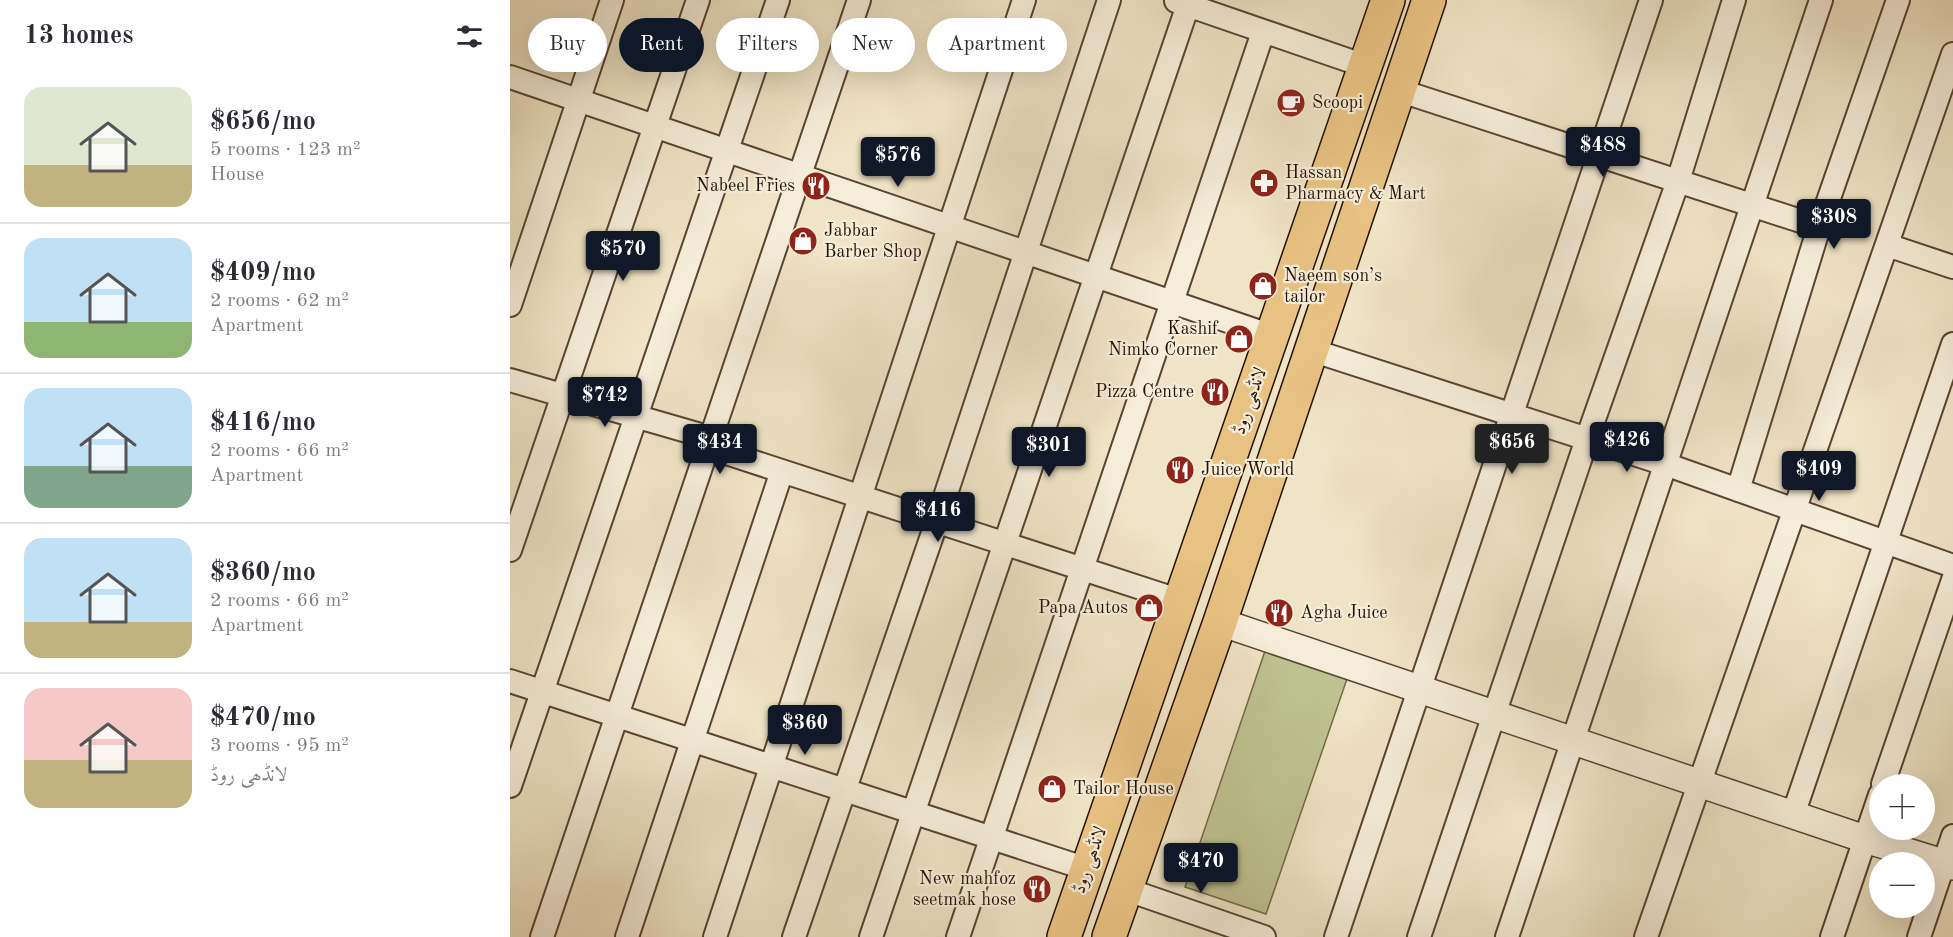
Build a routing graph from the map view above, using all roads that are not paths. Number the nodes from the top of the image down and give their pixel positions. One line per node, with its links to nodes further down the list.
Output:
1 (612, 0): 19 (street)
2 (698, 0): 20 (street)
3 (778, 0): 21 (street)
4 (859, 0): 23 (street)
5 (1024, 0): 26 (street)
6 (1109, 0): 29 (street)
7 (1388, 0): 16 (main road, لانڈھی روڈ)
8 (1429, 0): 18 (main road)
9 (1651, 0): 22 (street)
10 (1734, 0): 24 (street)
11 (1821, 0): 25 (street)
12 (1898, 0): 27 (street)
13 (1181, 3): 14 (street); 31 (street)
14 (1263, 32): 16 (street); 32 (street)
15 (1953, 54): 28 (street)
16 (1365, 66): 34 (main road, لانڈھی روڈ)
17 (510, 77): 19 (street)
18 (1398, 90): 22 (street); 36 (main road)
19 (579, 100): 20 (street); 33 (street)
20 (655, 126): 21 (street); 38 (street)
21 (726, 151): 23 (street); 40 (street)
22 (1598, 155): 24 (street); 39 (street)
23 (800, 176): 26 (street); 42 (street)
24 (1678, 181): 25 (street); 41 (street)
25 (1752, 205): 27 (street); 43 (street)
26 (948, 226): 29 (street); 46 (street)
27 (1819, 227): 45 (street)
28 (1887, 245): 30 (street); 47 (street)
29 (1025, 252): 31 (street); 48 (street)
30 (1953, 267)
31 (1096, 277): 32 (street); 50 (street)
32 (1173, 303): 34 (street); 53 (street)
33 (510, 305)
34 (1272, 336): 55 (main road, لانڈھی روڈ)
35 (1953, 344): 49 (street)
36 (1311, 350): 39 (street); 56 (main road)
37 (510, 380): 38 (street)
38 (563, 395): 40 (street); 51 (street)
39 (1511, 414): 41 (street); 58 (street)
40 (636, 416): 42 (street); 59 (street)
41 (1587, 439): 43 (street); 60 (street)
42 (710, 442): 44 (street); 61 (street)
43 (1665, 464): 45 (street); 62 (street)
44 (782, 471): 46 (street); 63 (street)
45 (1738, 490): 47 (street)
46 (859, 496): 48 (street); 64 (street)
47 (1795, 510): 49 (street); 66 (street)
48 (937, 521): 50 (street); 68 (street)
49 (1887, 543): 52 (street); 70 (street)
50 (1005, 544): 53 (street); 69 (street)
51 (510, 550)
52 (1953, 567)
53 (1082, 569): 55 (street); 73 (street)
54 (1953, 580): 65 (street)
55 (1180, 600): 76 (main road, لانڈھی روڈ)
56 (1220, 622): 58 (street); 77 (main road)
57 (510, 681): 59 (street)
58 (1419, 689): 60 (street); 87 (street)
59 (543, 692): 61 (street); 67 (street)
60 (1494, 714): 62 (street); 88 (street)
61 (617, 716): 63 (street); 78 (street)
62 (1572, 740): 66 (street); 89 (street)
63 (694, 741): 64 (street); 79 (street)
64 (771, 766): 68 (street); 80 (street)
65 (1886, 774)
66 (1700, 783): 70 (street); 90 (street)
67 (510, 786)
68 (846, 790): 69 (street); 81 (street)
69 (914, 812): 73 (street); 82 (street)
70 (1793, 815): 74 (street)
71 (1869, 827): 74 (street)
72 (1953, 836): 75 (street)
73 (993, 838): 76 (street); 83 (street)
74 (1865, 839): 75 (street); 91 (street)
75 (1948, 864): 92 (street)
76 (1087, 868): 84 (main road, لانڈھی روڈ)
77 (1125, 889): 85 (main road); 86 (street)
78 (542, 937)
79 (627, 937)
80 (715, 937)
81 (794, 937)
82 (871, 937)
83 (958, 937)
84 (1064, 937)
85 (1109, 937)
86 (1264, 937)
87 (1336, 937)
88 (1419, 937)
89 (1507, 937)
90 (1646, 937)
91 (1832, 937)
92 (1919, 937)

